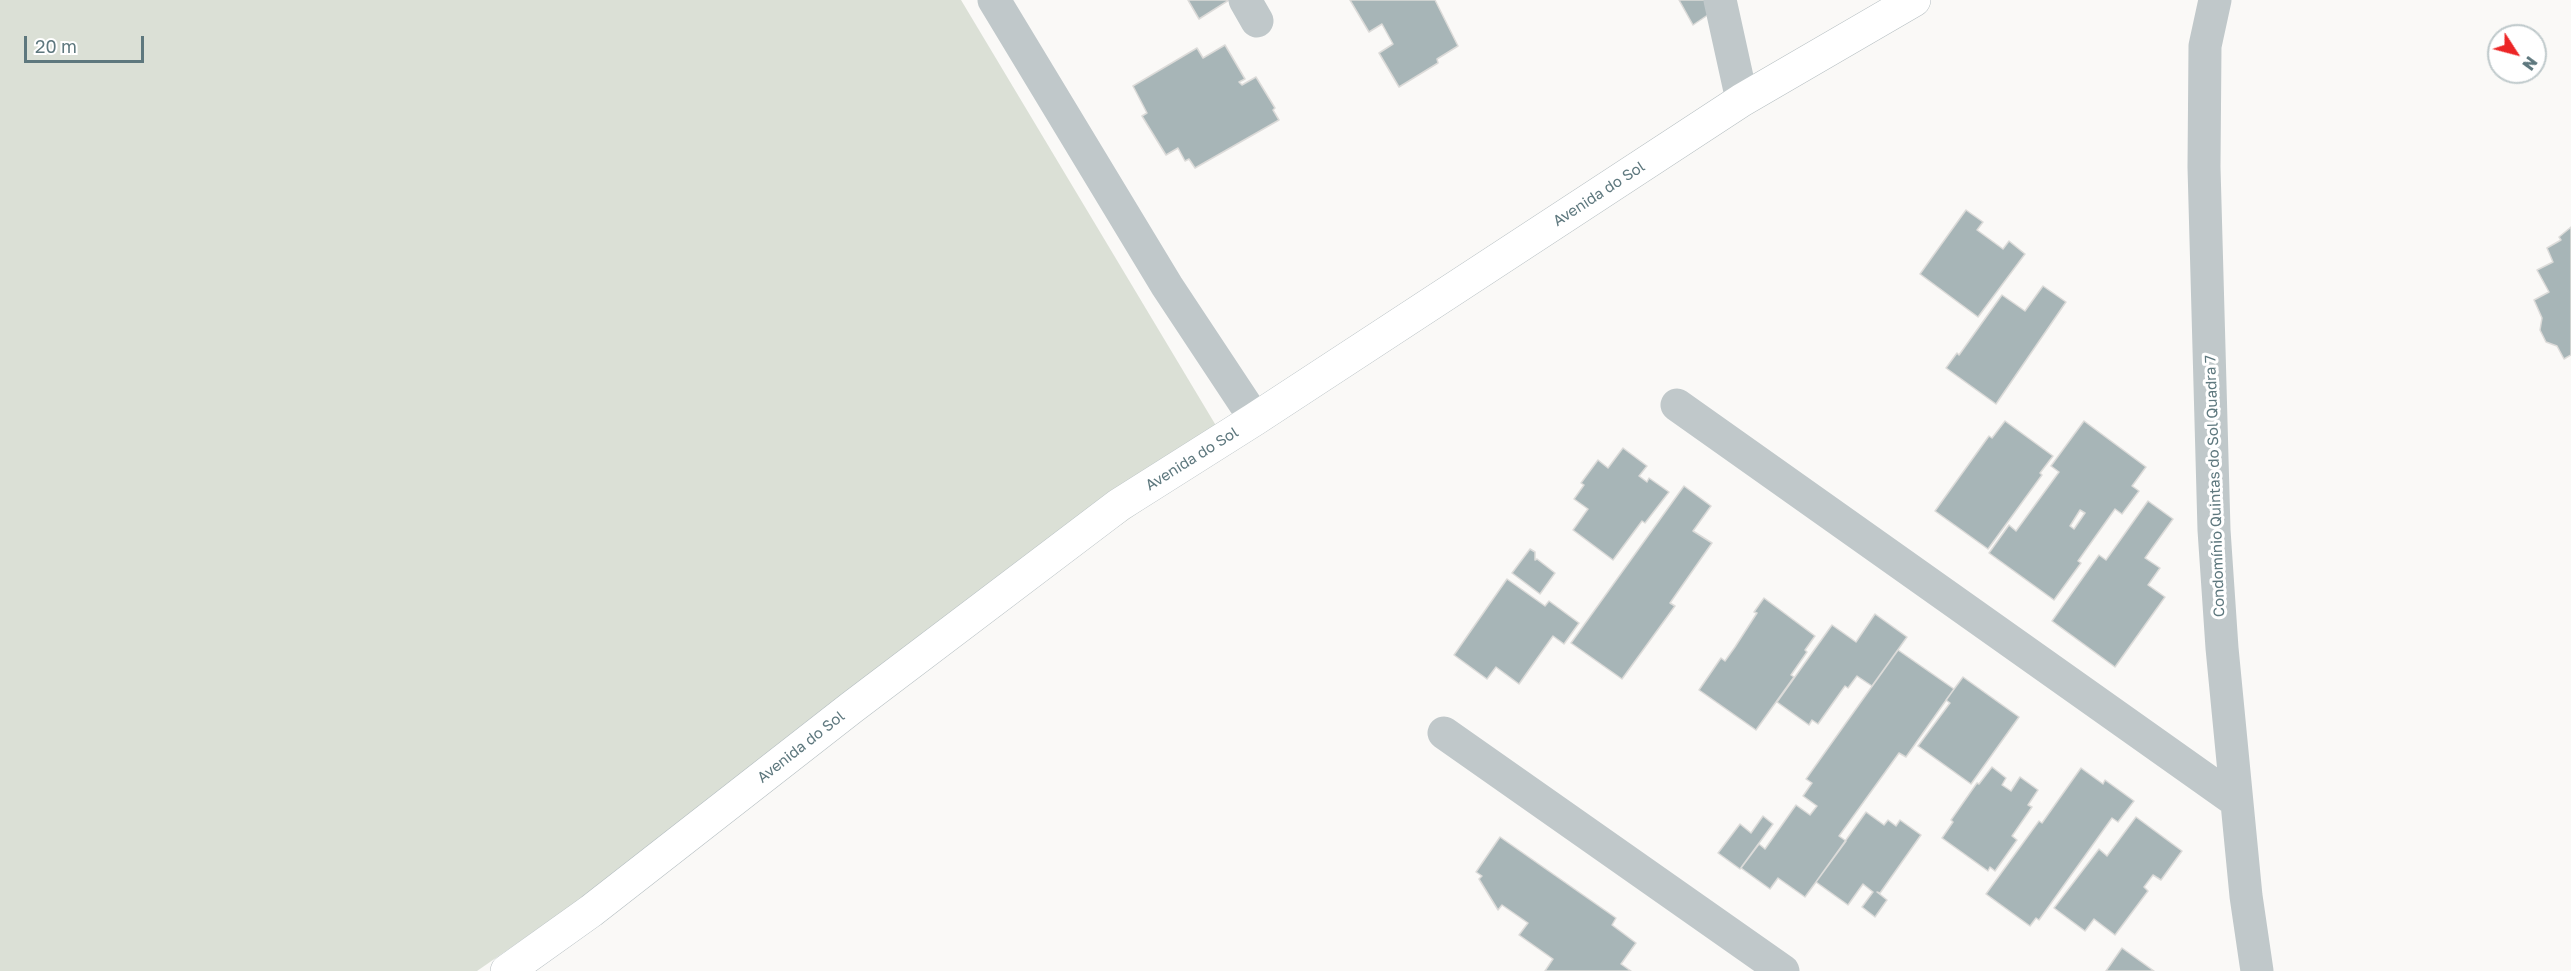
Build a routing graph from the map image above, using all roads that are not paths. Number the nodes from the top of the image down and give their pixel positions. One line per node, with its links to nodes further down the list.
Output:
1 (994, 0): 7 (street)
2 (1720, 0): 5 (street)
3 (1914, 0): 5 (street, Avenida do Sol)
4 (2214, 0): 9 (street, Condomínio Quintas do Sol Quadra 7)
5 (1742, 100): 7 (street, Avenida do Sol)
6 (1677, 405): 9 (street)
7 (1256, 419): 10 (street, Avenida do Sol)
8 (1444, 733): 11 (street)
9 (2236, 801): 12 (street, Condomínio Quintas do Sol Quadra 7)
10 (507, 971)
11 (1783, 971)
12 (2257, 971)

